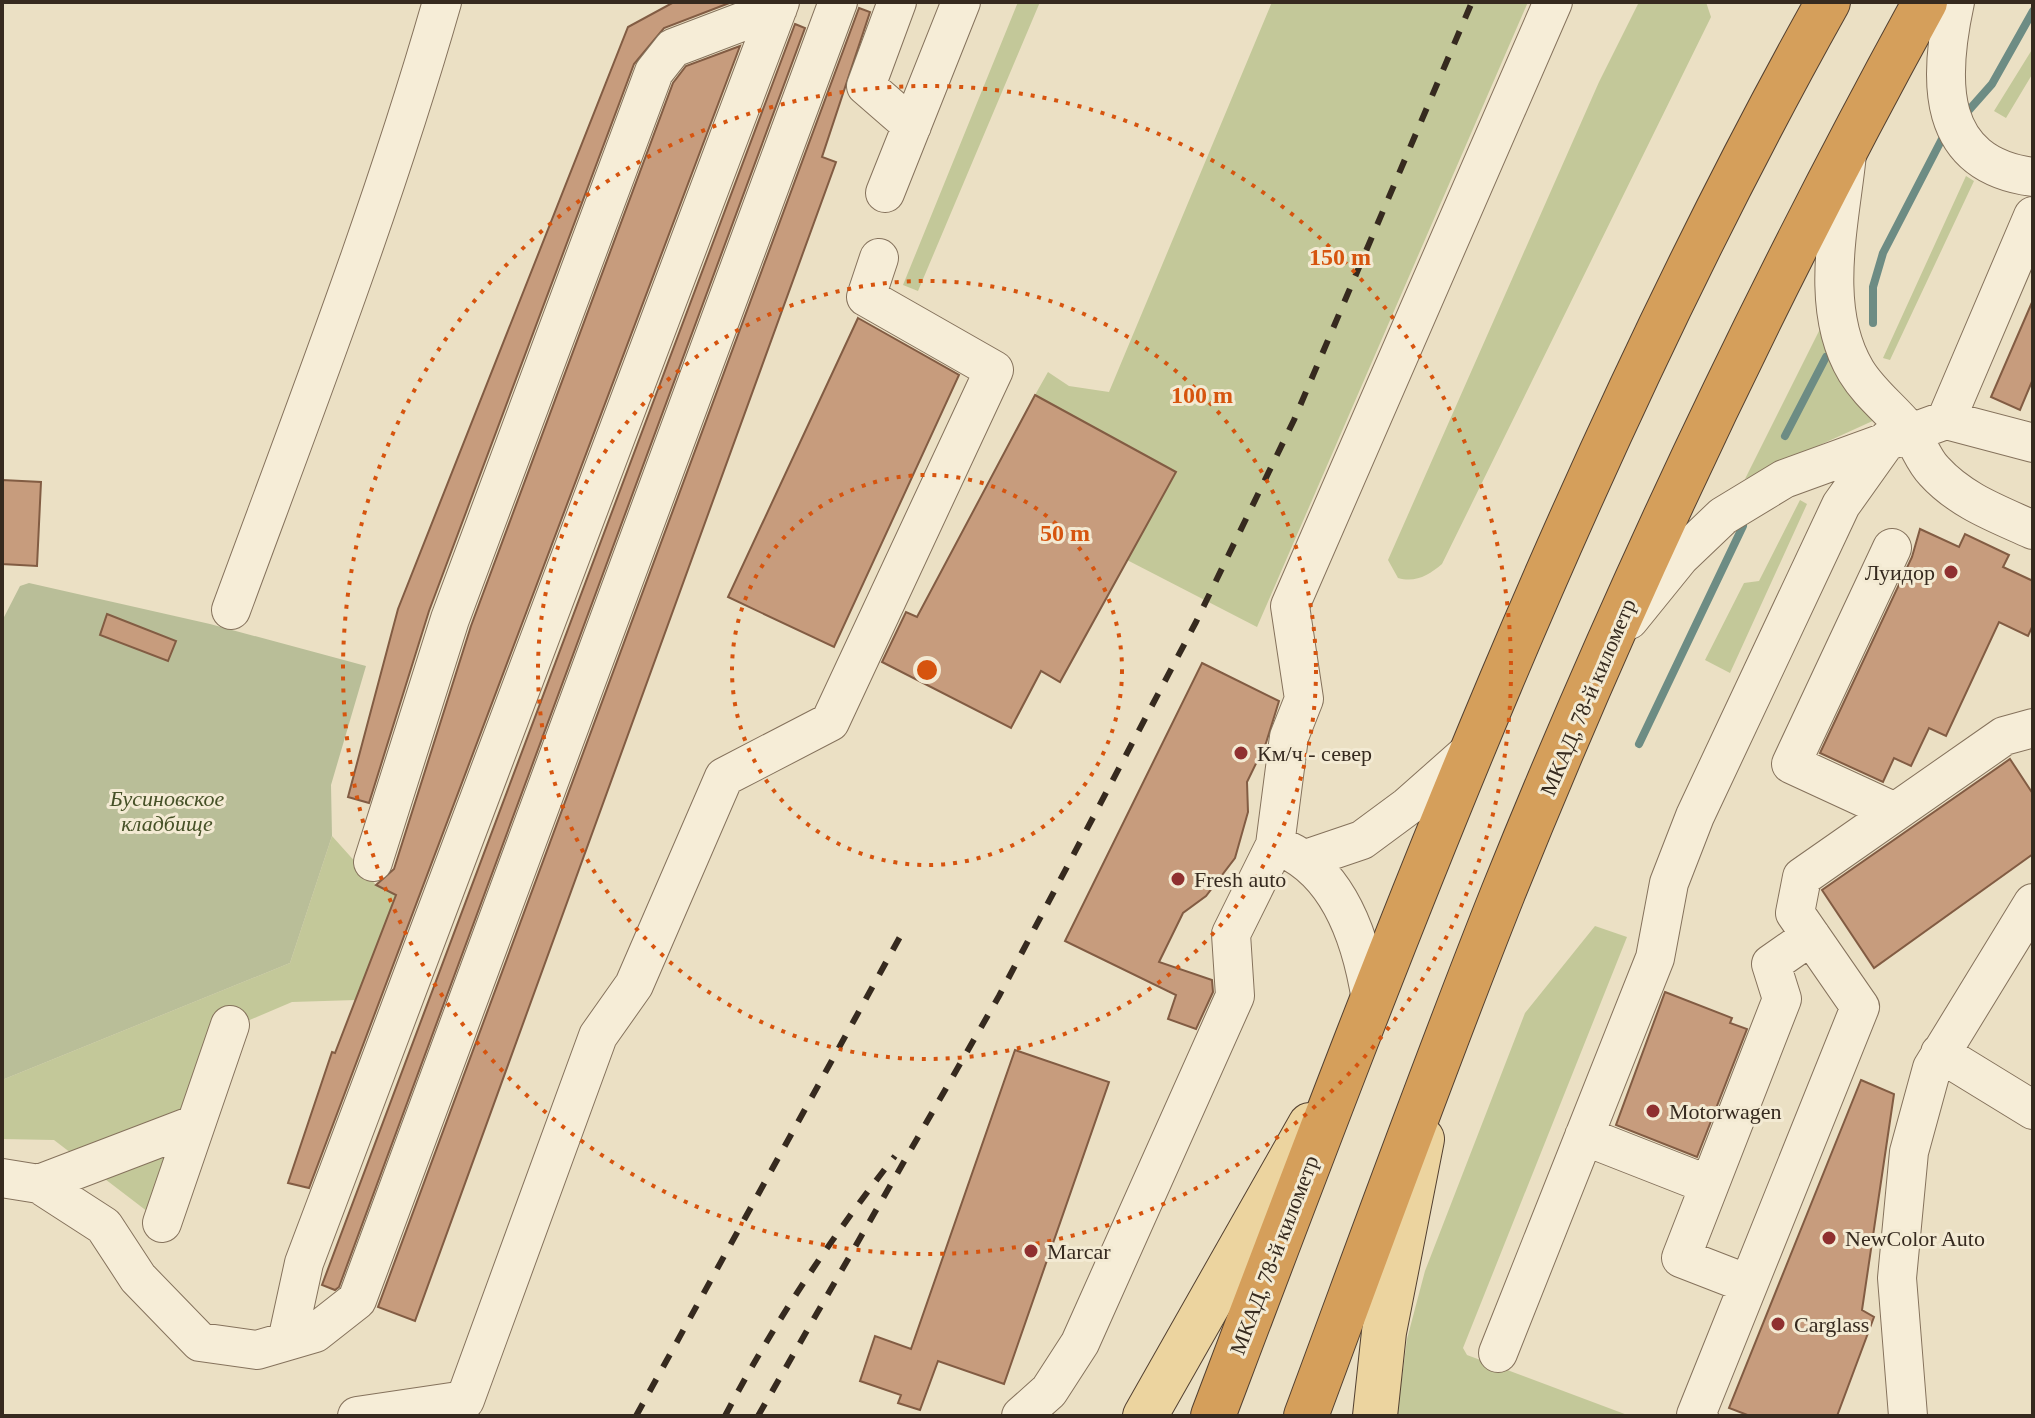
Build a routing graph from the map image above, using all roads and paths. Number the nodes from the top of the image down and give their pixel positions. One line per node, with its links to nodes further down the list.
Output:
1 (442, 2): 21 (street)
2 (838, 2): 42 (street)
3 (961, 2): 10 (street)
4 (1553, 2): 26 (street)
5 (1925, 2): 11 (highway, МКАД, 78-й километр)
6 (1955, 2): 12 (street)
7 (887, 4): 10 (street)
8 (779, 5): 27 (street); 42 (street)
9 (1816, 11): 24 (highway, МКАД, 78-й километр)
10 (912, 126): 13 (street)
11 (1848, 142): 18 (street); 22 (highway, МКАД, 78-й километр)
12 (2033, 177)
13 (885, 193)
14 (2033, 216): 16 (street)
15 (879, 258): 44 (street)
16 (1946, 420): 17 (street); 18 (street)
17 (2029, 430)
18 (1898, 434): 19 (street); 22 (street); 37 (street)
19 (2033, 530)
20 (1892, 548): 25 (street)
21 (231, 610)
22 (1609, 644): 34 (highway, МКАД, 78-й километр)
23 (2033, 728): 25 (street)
24 (1469, 752): 26 (street); 30 (highway, МКАД, 78-й километр)
25 (1895, 812): 29 (street)
26 (1290, 852): 30 (street); 45 (street)
27 (373, 862)
28 (2033, 903): 33 (street)
29 (1811, 936): 39 (street); 41 (street)
30 (1371, 1000): 32 (highway, МКАД, 78-й километр)
31 (230, 1025): 36 (street)
32 (1350, 1053): 46 (main road); 47 (highway, МКАД, 78-й километр)
33 (1940, 1053): 35 (street); 51 (street)
34 (1437, 1065): 48 (highway, МКАД, 78-й километр); 49 (main road)
35 (2033, 1110)
36 (196, 1124): 38 (street); 40 (street)
37 (1584, 1136): 39 (street); 43 (street)
38 (20, 1181): 42 (street)
39 (1709, 1185): 41 (street)
40 (162, 1223)
41 (1748, 1284): 50 (street)
42 (287, 1341)
43 (1498, 1353)
44 (357, 1416)
45 (1021, 1416)
46 (1145, 1416)
47 (1213, 1416)
48 (1306, 1416)
49 (1375, 1416)
50 (1699, 1416)
51 (1908, 1416)

